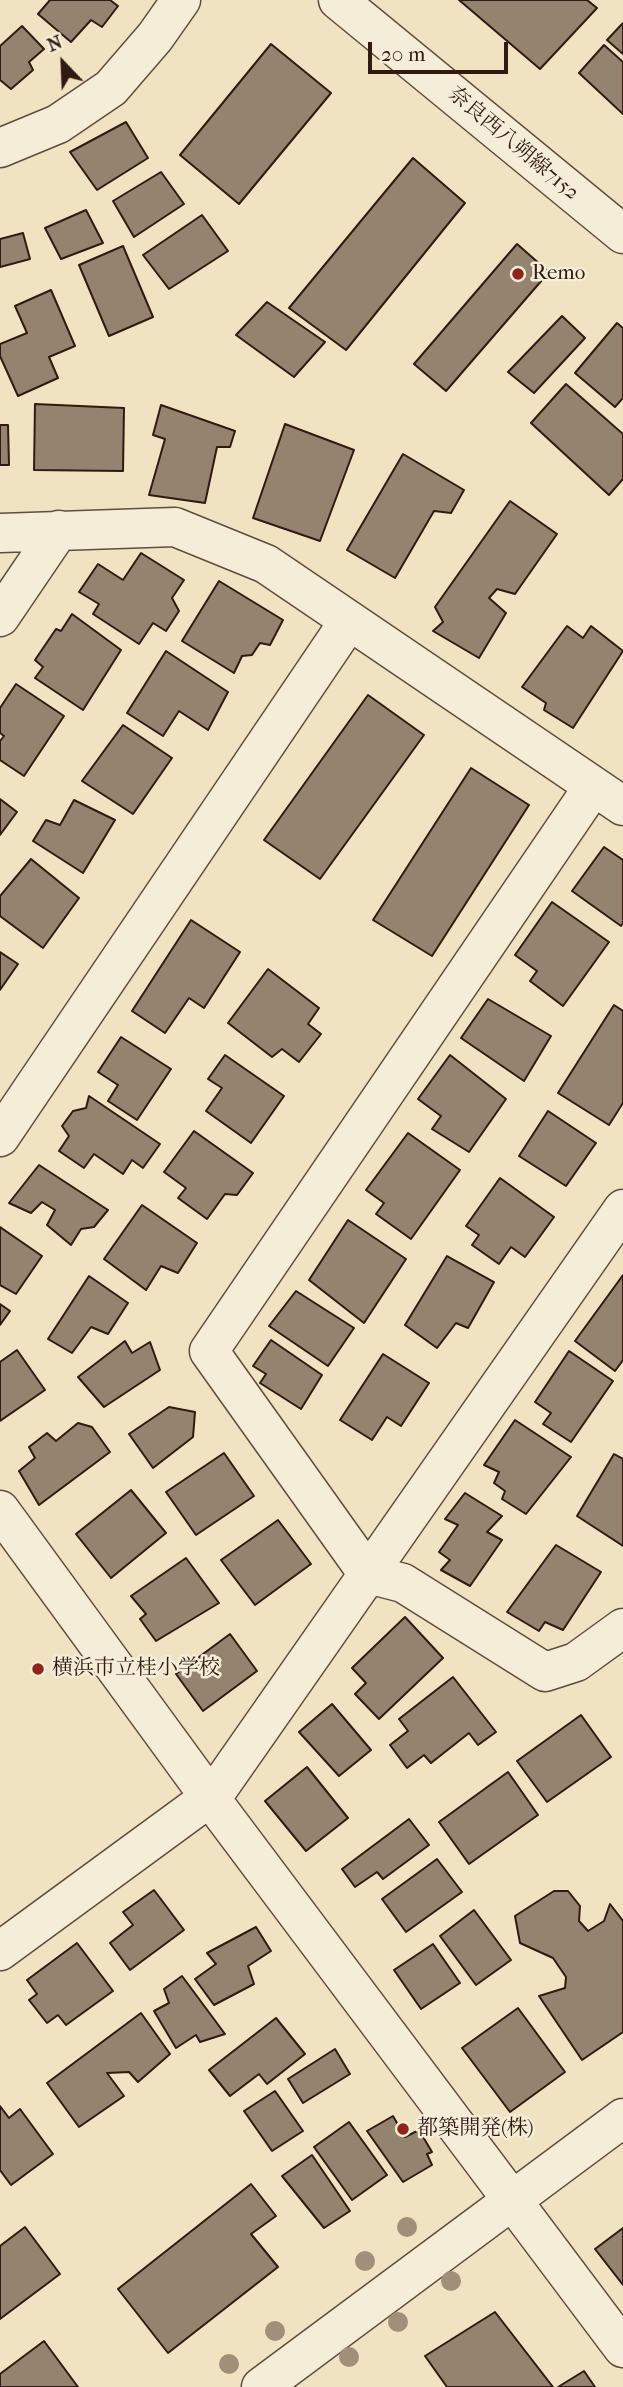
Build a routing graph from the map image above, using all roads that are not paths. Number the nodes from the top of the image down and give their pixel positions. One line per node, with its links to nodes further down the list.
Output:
1 (181, 0): 3 (street)
2 (338, 0): 4 (street, 奈良西八朔線7152)
3 (0, 148)
4 (623, 234)
5 (59, 530): 6 (street); 7 (street); 8 (street)
6 (0, 533)
7 (0, 617)
8 (349, 621): 9 (street); 10 (street)
9 (608, 797): 13 (street)
10 (0, 1137)
11 (623, 1209): 13 (street)
12 (0, 1510): 15 (street)
13 (368, 1574): 14 (street); 15 (street)
14 (623, 1628)
15 (211, 1799): 16 (street); 18 (street)
16 (0, 1951)
17 (623, 2118): 18 (street)
18 (514, 2200): 19 (street); 20 (street)
19 (623, 2347)
20 (261, 2387)

